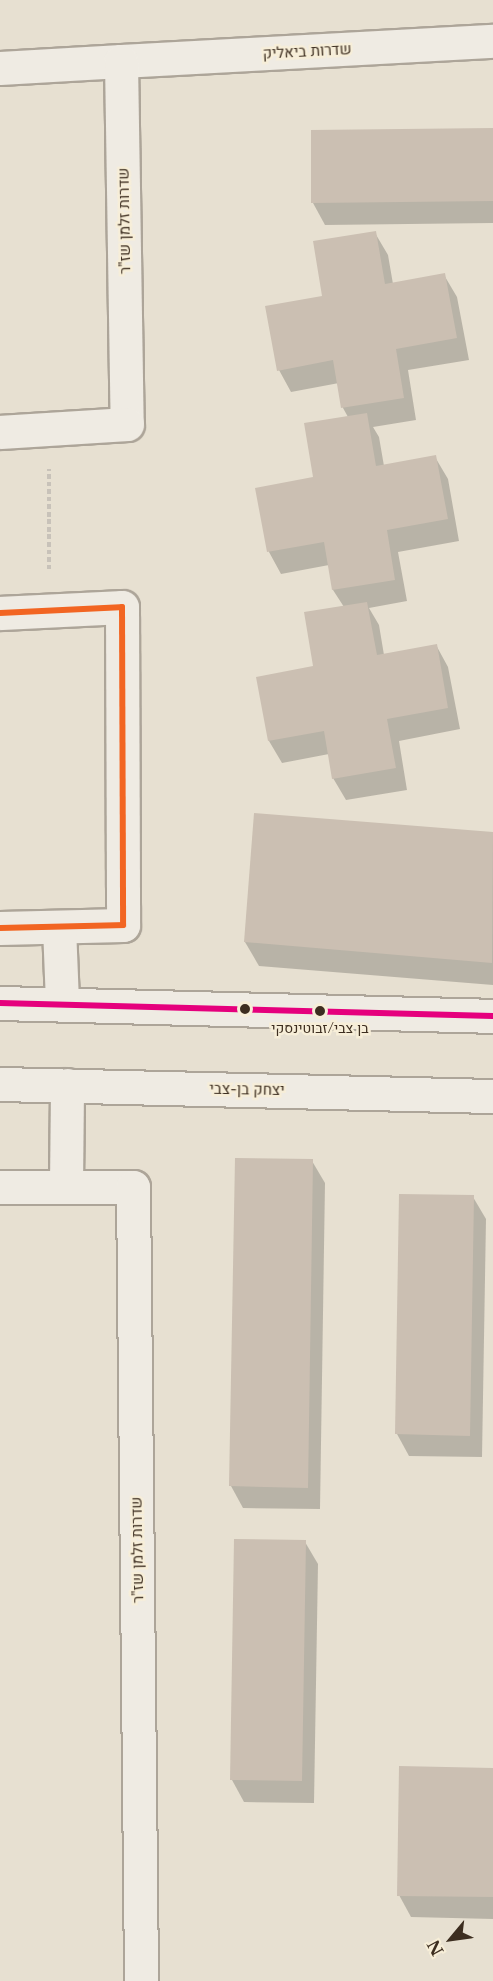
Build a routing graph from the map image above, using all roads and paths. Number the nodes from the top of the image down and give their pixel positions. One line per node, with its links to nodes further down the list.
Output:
1 (493, 41): 2 (street, שדרות ביאליק)
2 (122, 61): 3 (street); 4 (street, שדרות זלמן שז"ר)
3 (0, 68)
4 (49, 429): 5 (street, שדרות זלמן שז"ר); 6 (path)
5 (0, 432)
6 (48, 610): 7 (street); 8 (street)
7 (0, 613)
8 (58, 927): 9 (street); 11 (street)
9 (0, 928)
10 (0, 1003): 11 (street)
11 (62, 1003): 12 (street)
12 (493, 1016)
13 (0, 1084): 14 (street, יצחק בן-צבי)
14 (67, 1085): 15 (street, יצחק בן-צבי); 16 (street)
15 (493, 1096)
16 (66, 1185): 17 (street, שדרות זלמן שז"ר); 18 (street, שדרות זלמן שז"ר)
17 (0, 1187)
18 (141, 1981)

